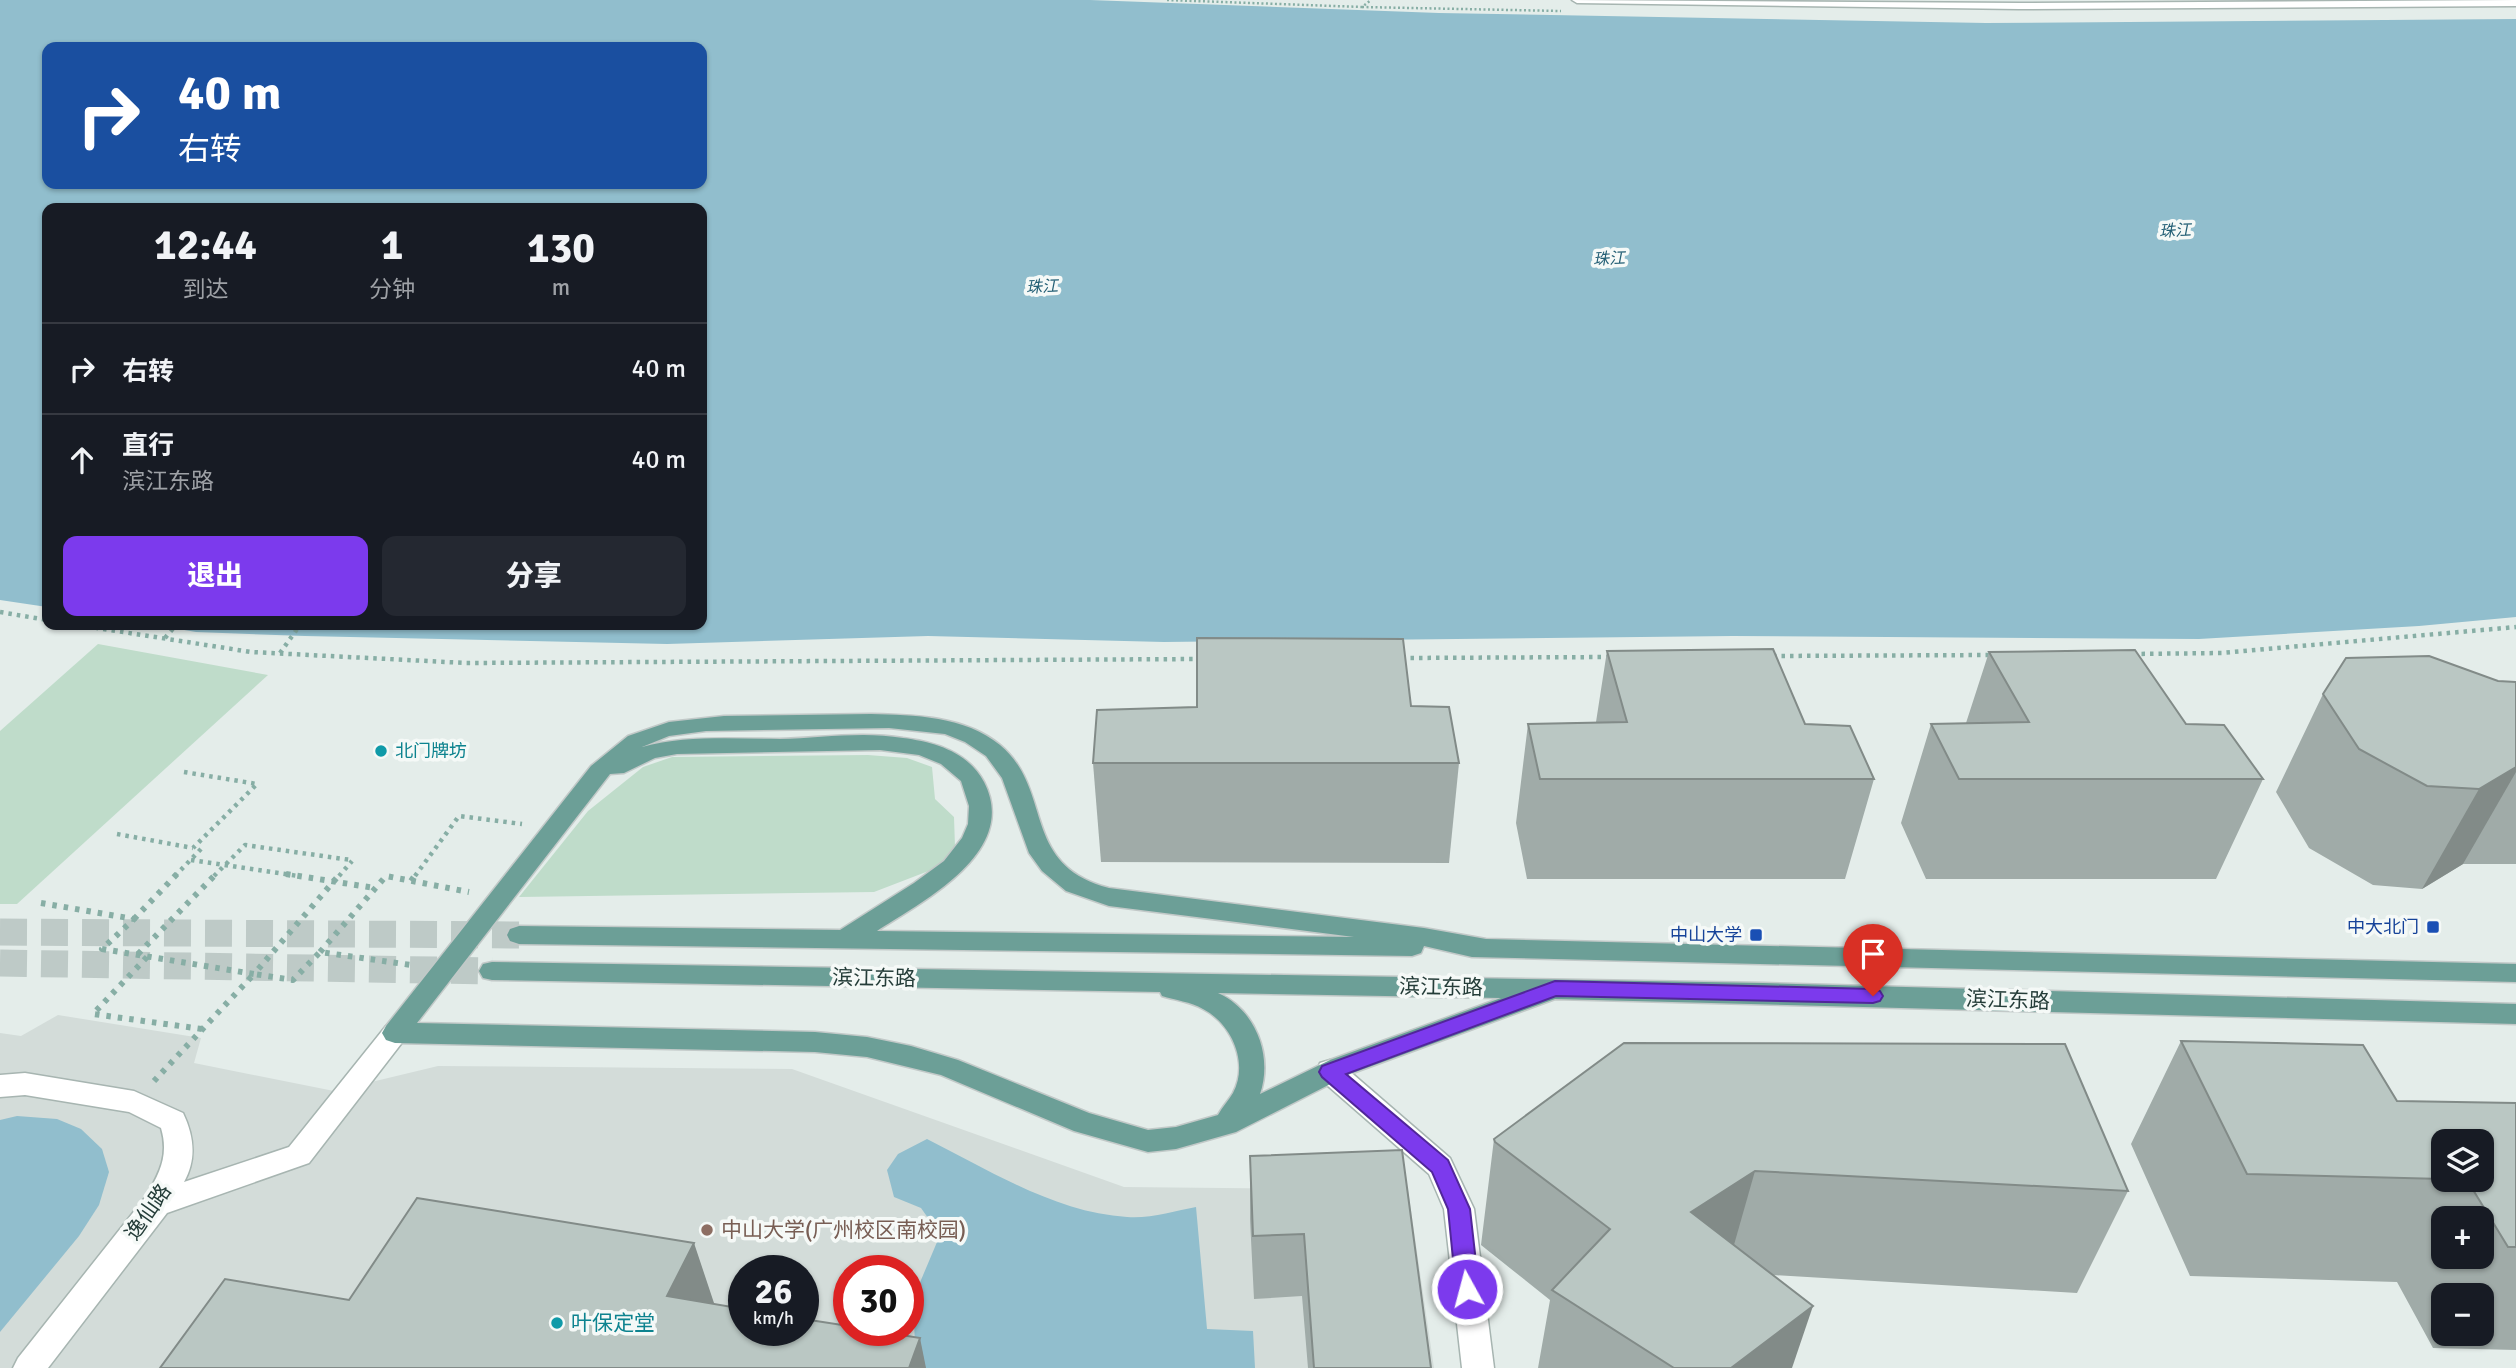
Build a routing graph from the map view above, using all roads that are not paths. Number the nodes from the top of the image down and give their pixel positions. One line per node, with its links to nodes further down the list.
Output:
1 (1577, 0): 2 (street)
2 (1712, 1): 3 (street)
3 (2199, 3): 4 (street)
4 (2516, 3)
5 (567, 811): 7 (main road); 8 (main road); 14 (main road)
6 (519, 935): 7 (main road, 滨江东路)
7 (845, 939): 8 (main road, 滨江东路)
8 (1485, 948): 10 (main road, 滨江东路)
9 (492, 971): 11 (main road, 滨江东路)
10 (2516, 973)
11 (1151, 982): 12 (main road, 滨江东路); 17 (main road)
12 (1555, 989): 13 (main road, 滨江东路); 15 (main road)
13 (2516, 1014)
14 (395, 1033): 17 (main road); 18 (street)
15 (1329, 1072): 17 (main road); 20 (street)
16 (0, 1086): 18 (street, 逸仙路)
17 (1226, 1124)
18 (158, 1203): 19 (street, 逸仙路)
19 (29, 1368)
20 (1478, 1368)

